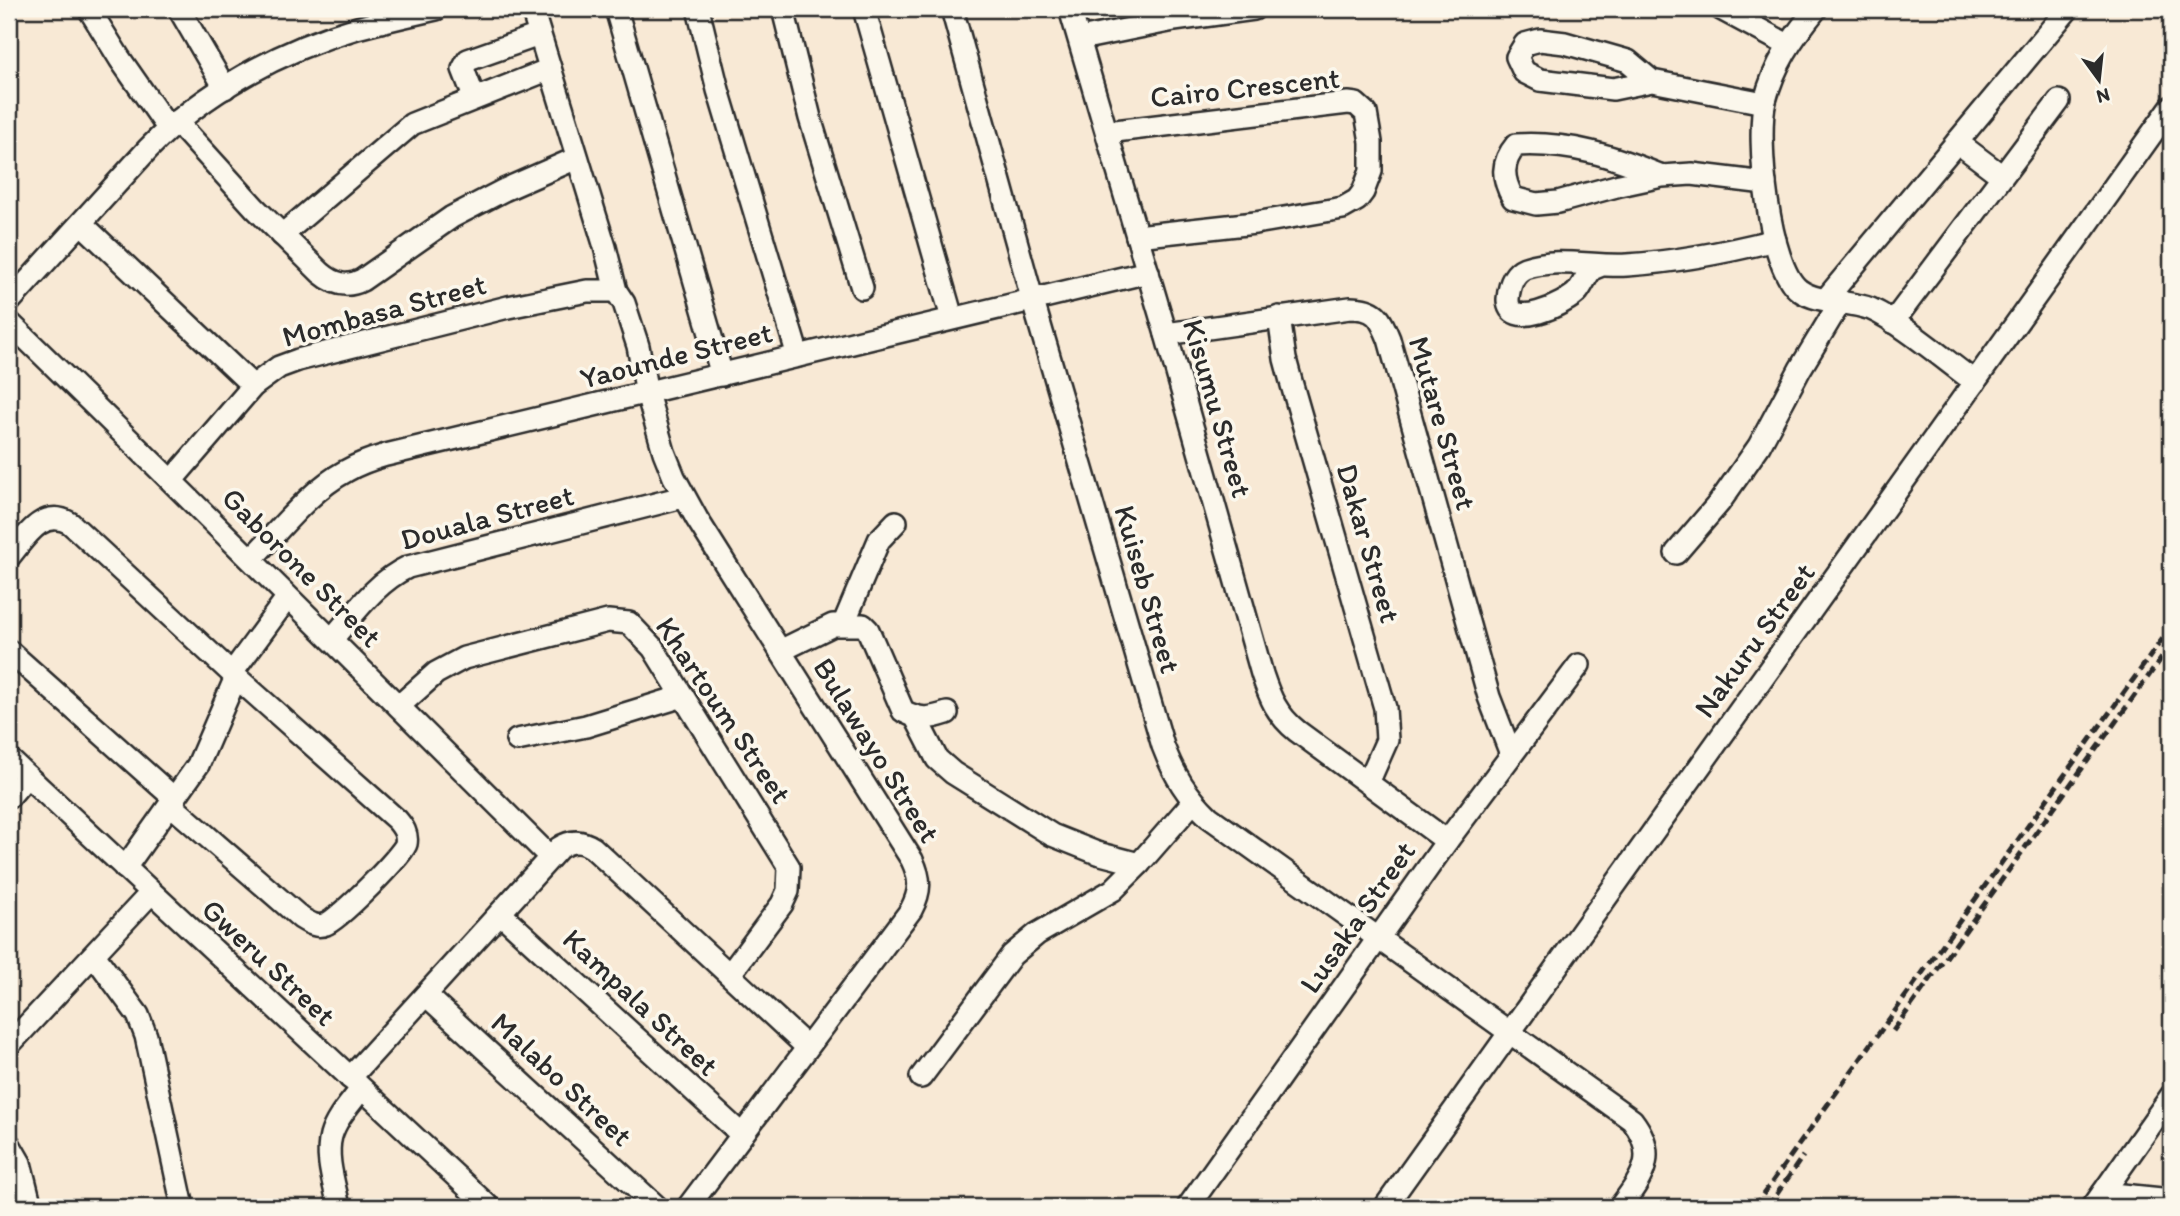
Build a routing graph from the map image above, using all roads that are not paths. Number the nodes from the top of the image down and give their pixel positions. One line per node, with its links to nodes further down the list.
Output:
1 (89, 9): 25 (street)
2 (179, 9): 20 (street)
3 (436, 9): 20 (street)
4 (532, 9): 15 (street, Bulawayo Street)
5 (616, 9): 49 (street)
6 (698, 9): 48 (street)
7 (783, 9): 38 (street)
8 (864, 9): 44 (street)
9 (953, 9): 40 (street, Kuiseb Street)
10 (1070, 9): 16 (street, Kisumu Street)
11 (1254, 9): 16 (street)
12 (1721, 9): 17 (street)
13 (1816, 9): 17 (street)
14 (2068, 9): 27 (street)
15 (540, 35): 18 (street, Bulawayo Street); 21 (street)
16 (1080, 39): 26 (street, Kisumu Street)
17 (1788, 45): 23 (street)
18 (550, 69): 21 (street); 28 (street, Bulawayo Street)
19 (1652, 81): 19 (street); 23 (street)
20 (225, 88): 25 (street)
21 (474, 97): 33 (street)
22 (2059, 101): 30 (street)
23 (1764, 103): 31 (street)
24 (2171, 107): 50 (street, Nakuru Street)
25 (172, 124): 32 (street); 33 (street)
26 (1107, 132): 34 (street, Kisumu Street); 34 (street, Cairo Crescent)
27 (1957, 142): 30 (street); 41 (street)
28 (577, 158): 33 (street); 39 (street, Bulawayo Street)
29 (1662, 176): 29 (street); 31 (street)
30 (2002, 176): 45 (street)
31 (1765, 183): 35 (street)
32 (82, 224): 42 (street); 51 (street)
33 (282, 235)
34 (1138, 236): 37 (street, Kisumu Street)
35 (1774, 240): 36 (street); 41 (street)
36 (1602, 265)
37 (1148, 272): 40 (street, Yaounde Street); 47 (street, Kisumu Street)
38 (862, 288)
39 (616, 291): 51 (street, Mombasa Street); 52 (street, Bulawayo Street)
40 (1032, 298): 44 (street, Yaounde Street); 77 (street, Kuiseb Street)
41 (1833, 300): 45 (street); 56 (street)
42 (9, 302)
43 (1279, 317): 47 (street, Mutare Street); 71 (street, Mutare Street); 74 (street, Dakar Street)
44 (952, 318): 48 (street, Yaounde Street)
45 (1893, 322): 50 (street)
46 (9, 323): 53 (street, Gaborone Street)
47 (1166, 334): 74 (street, Kisumu Street)
48 (798, 356): 49 (street, Yaounde Street)
49 (722, 375): 52 (street, Yaounde Street)
50 (1975, 382): 88 (street, Nakuru Street)
51 (253, 386): 53 (street, Mombasa Street)
52 (647, 393): 54 (street, Bulawayo Street); 58 (street, Yaounde Street)
53 (172, 480): 58 (street, Gaborone Street)
54 (684, 497): 61 (street, Douala Street); 63 (street, Bulawayo Street)
55 (897, 522): 60 (street)
56 (1676, 553)
57 (9, 557): 65 (street)
58 (251, 559): 59 (street, Gaborone Street)
59 (287, 598): 61 (street, Gaborone Street); 65 (street)
60 (844, 623): 63 (street); 69 (street)
61 (332, 639): 67 (street, Gaborone Street)
62 (9, 651): 76 (street)
63 (780, 651): 90 (street, Bulawayo Street)
64 (1579, 665): 71 (street, Lusaka Street)
65 (234, 675): 76 (street); 76 (street)
66 (683, 696): 67 (street, Khartoum Street); 70 (street); 86 (street, Khartoum Street)
67 (399, 706): 79 (street, Gaborone Street)
68 (947, 713): 69 (street)
69 (916, 718): 80 (street)
70 (517, 740)
71 (1511, 754): 78 (street, Lusaka Street)
72 (9, 759): 73 (street, Gweru Street)
73 (27, 776): 75 (street); 81 (street, Gweru Street)
74 (1368, 783): 78 (street, Kisumu Street)
75 (9, 797)
76 (173, 802): 81 (street)
77 (1193, 802): 80 (street); 84 (street, Kuiseb Street)
78 (1447, 841): 84 (street, Lusaka Street)
79 (550, 857): 83 (street); 86 (street)
80 (1139, 864): 91 (street)
81 (125, 868): 82 (street, Gweru Street)
82 (151, 893): 85 (street); 92 (street, Gweru Street)
83 (499, 913): 87 (street); 94 (street, Kampala Street)
84 (1378, 939): 88 (street, Kuiseb Street); 104 (street, Lusaka Street)
85 (94, 955): 89 (street); 99 (street)
86 (730, 974): 90 (street)
87 (426, 995): 92 (street); 102 (street, Malabo Street)
88 (1510, 1033): 105 (street, Nakuru Street); 106 (street, Kuiseb Street)
89 (9, 1045)
90 (807, 1047): 94 (street, Bulawayo Street)
91 (920, 1077)
92 (356, 1084): 100 (street); 101 (street, Gweru Street)
93 (2171, 1096): 96 (street)
94 (742, 1135): 103 (street, Bulawayo Street)
95 (9, 1144): 98 (street)
96 (2098, 1200): 97 (street)
97 (2171, 1200)
98 (31, 1207)
99 (183, 1207)
100 (340, 1207)
101 (489, 1207)
102 (657, 1207)
103 (688, 1207)
104 (1188, 1207)
105 (1385, 1207)
106 (1620, 1207)

